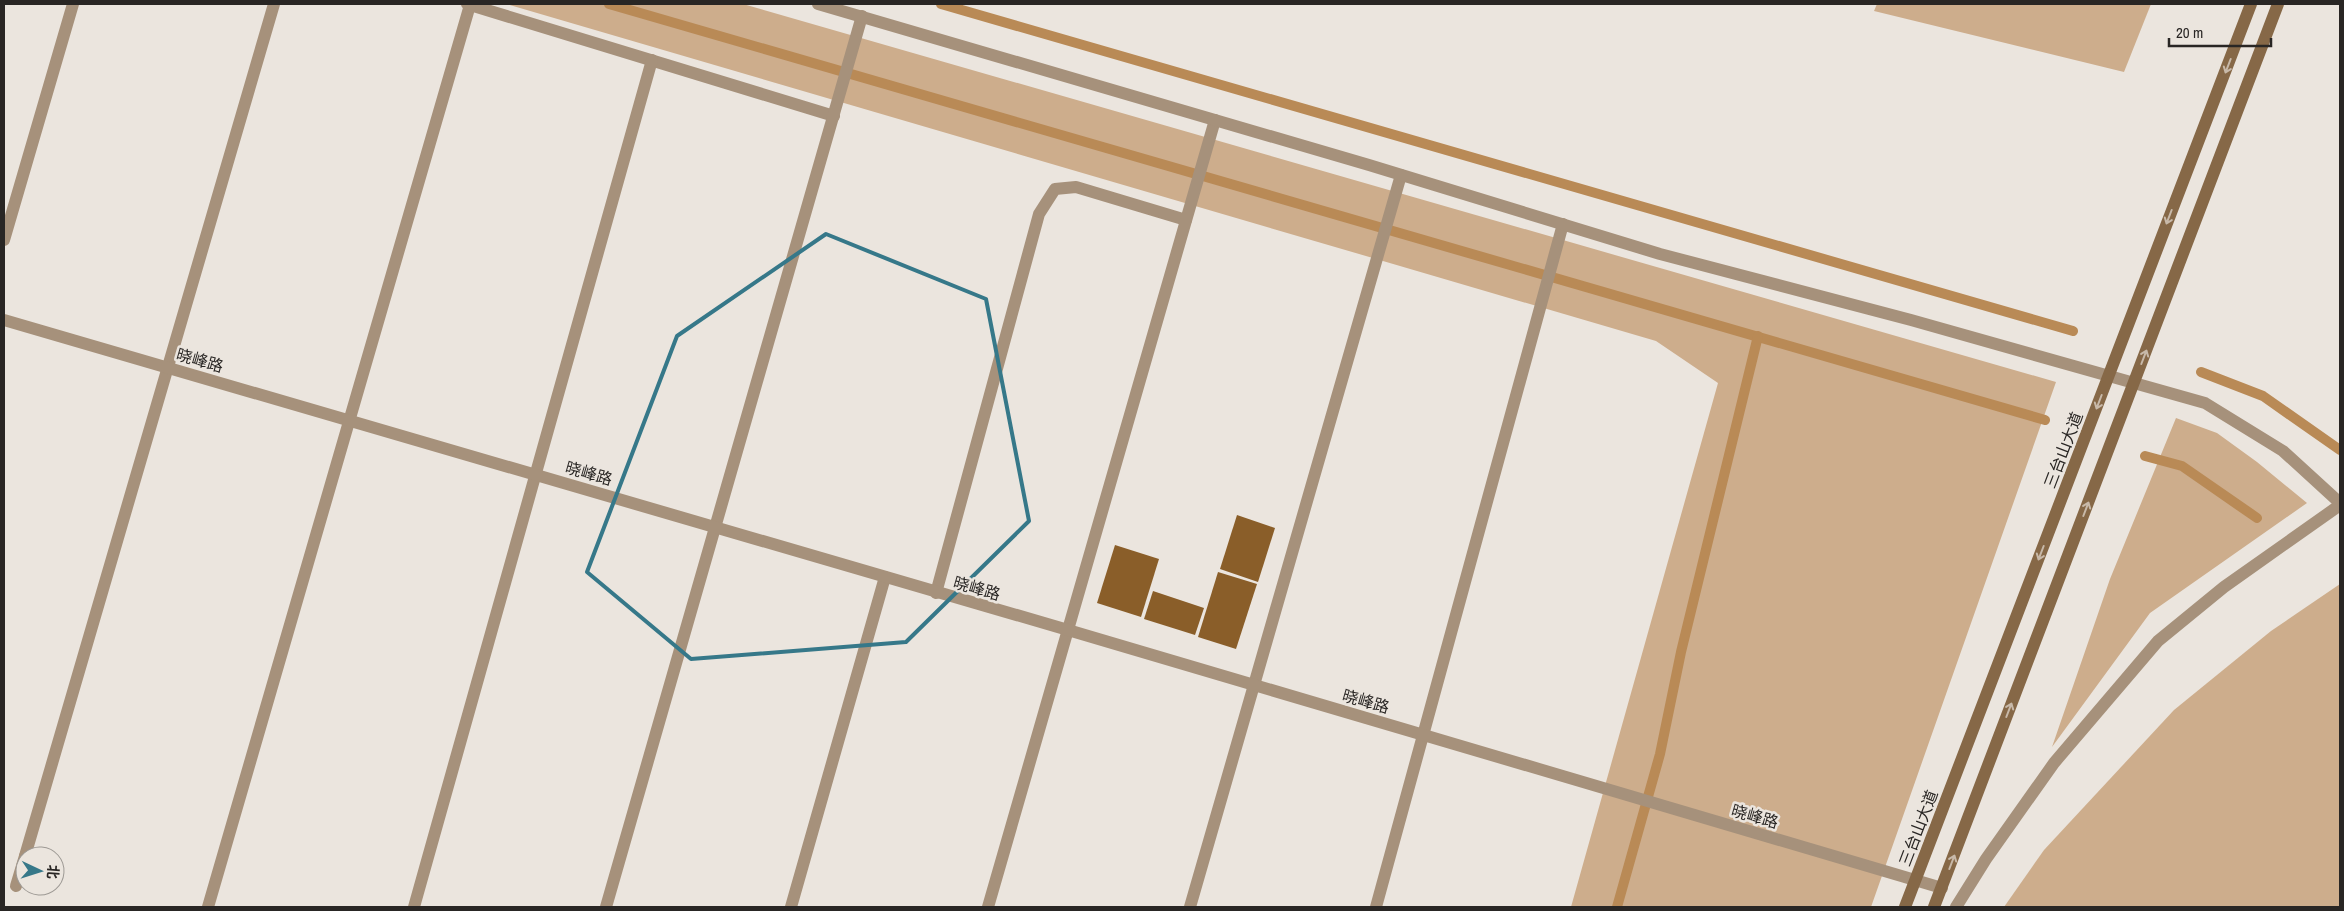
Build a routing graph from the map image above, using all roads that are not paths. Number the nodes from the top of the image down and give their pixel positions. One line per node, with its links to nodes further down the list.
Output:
1 (73, 4): 14 (street)
2 (274, 4): 16 (street)
3 (468, 4): 8 (street); 19 (street)
4 (818, 4): 7 (street)
5 (2252, 4): 17 (main road, 三台山大道, one-way to 17)
6 (2278, 4): 18 (main road, one-way to 6)
7 (862, 16): 9 (street); 10 (street)
8 (652, 60): 9 (street); 20 (street)
9 (834, 116): 22 (street)
10 (1215, 120): 11 (street); 12 (street)
11 (1401, 175): 13 (street); 26 (street)
12 (1186, 220): 24 (street); 25 (street)
13 (1563, 224): 17 (street); 27 (street)
14 (4, 240)
15 (4, 320): 16 (street, 晓峰路)
16 (168, 368): 19 (street, 晓峰路); 28 (street)
17 (2109, 376): 18 (street); 29 (main road, 三台山大道, one-way to 29)
18 (2134, 383): 21 (street); 30 (main road, one-way to 18)
19 (350, 420): 20 (street, 晓峰路); 31 (street)
20 (536, 475): 22 (street, 晓峰路); 32 (street)
21 (2340, 504): 40 (street)
22 (715, 526): 23 (street, 晓峰路); 33 (street)
23 (885, 577): 24 (street, 晓峰路); 34 (street)
24 (936, 593): 25 (street, 晓峰路)
25 (1068, 630): 26 (street, 晓峰路); 35 (street)
26 (1254, 685): 27 (street, 晓峰路); 36 (street)
27 (1423, 735): 29 (street, 晓峰路); 37 (street)
28 (28, 846)
29 (1915, 880): 30 (street, 晓峰路); 38 (main road, 三台山大道)
30 (1942, 888): 39 (main road)
31 (208, 907)
32 (414, 907)
33 (606, 907)
34 (791, 907)
35 (988, 907)
36 (1190, 907)
37 (1376, 907)
38 (1905, 907)
39 (1934, 907)
40 (1956, 907)

